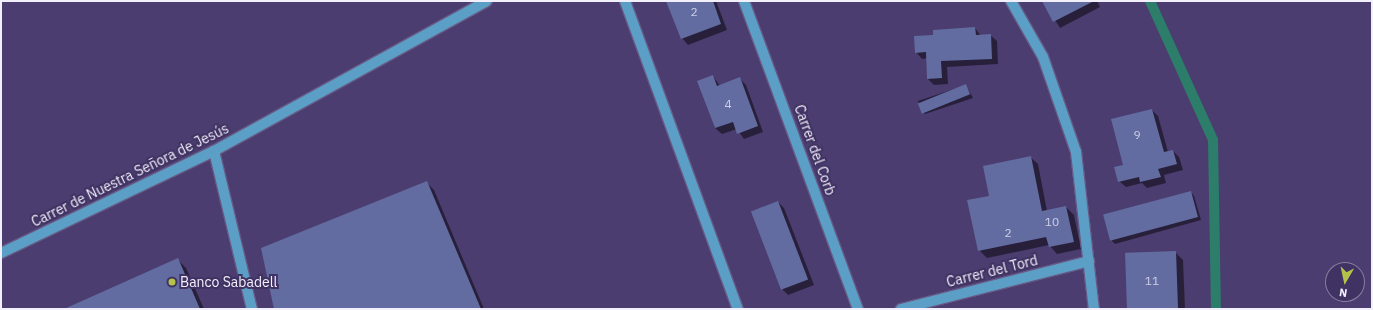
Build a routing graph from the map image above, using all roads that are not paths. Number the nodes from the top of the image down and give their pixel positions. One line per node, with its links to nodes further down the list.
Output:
1 (487, 1): 5 (street, Carrer de Nuestra Señora de Jesús)
2 (625, 1): 9 (street)
3 (744, 1): 10 (street, Carrer del Corb)
4 (1011, 1): 7 (street)
5 (214, 151): 6 (street, Carrer de Nuestra Señora de Jesús); 8 (street)
6 (1, 253)
7 (1089, 261): 11 (street, Carrer del Tord); 12 (street)
8 (252, 309)
9 (738, 309)
10 (858, 309)
11 (901, 309)
12 (1094, 309)

